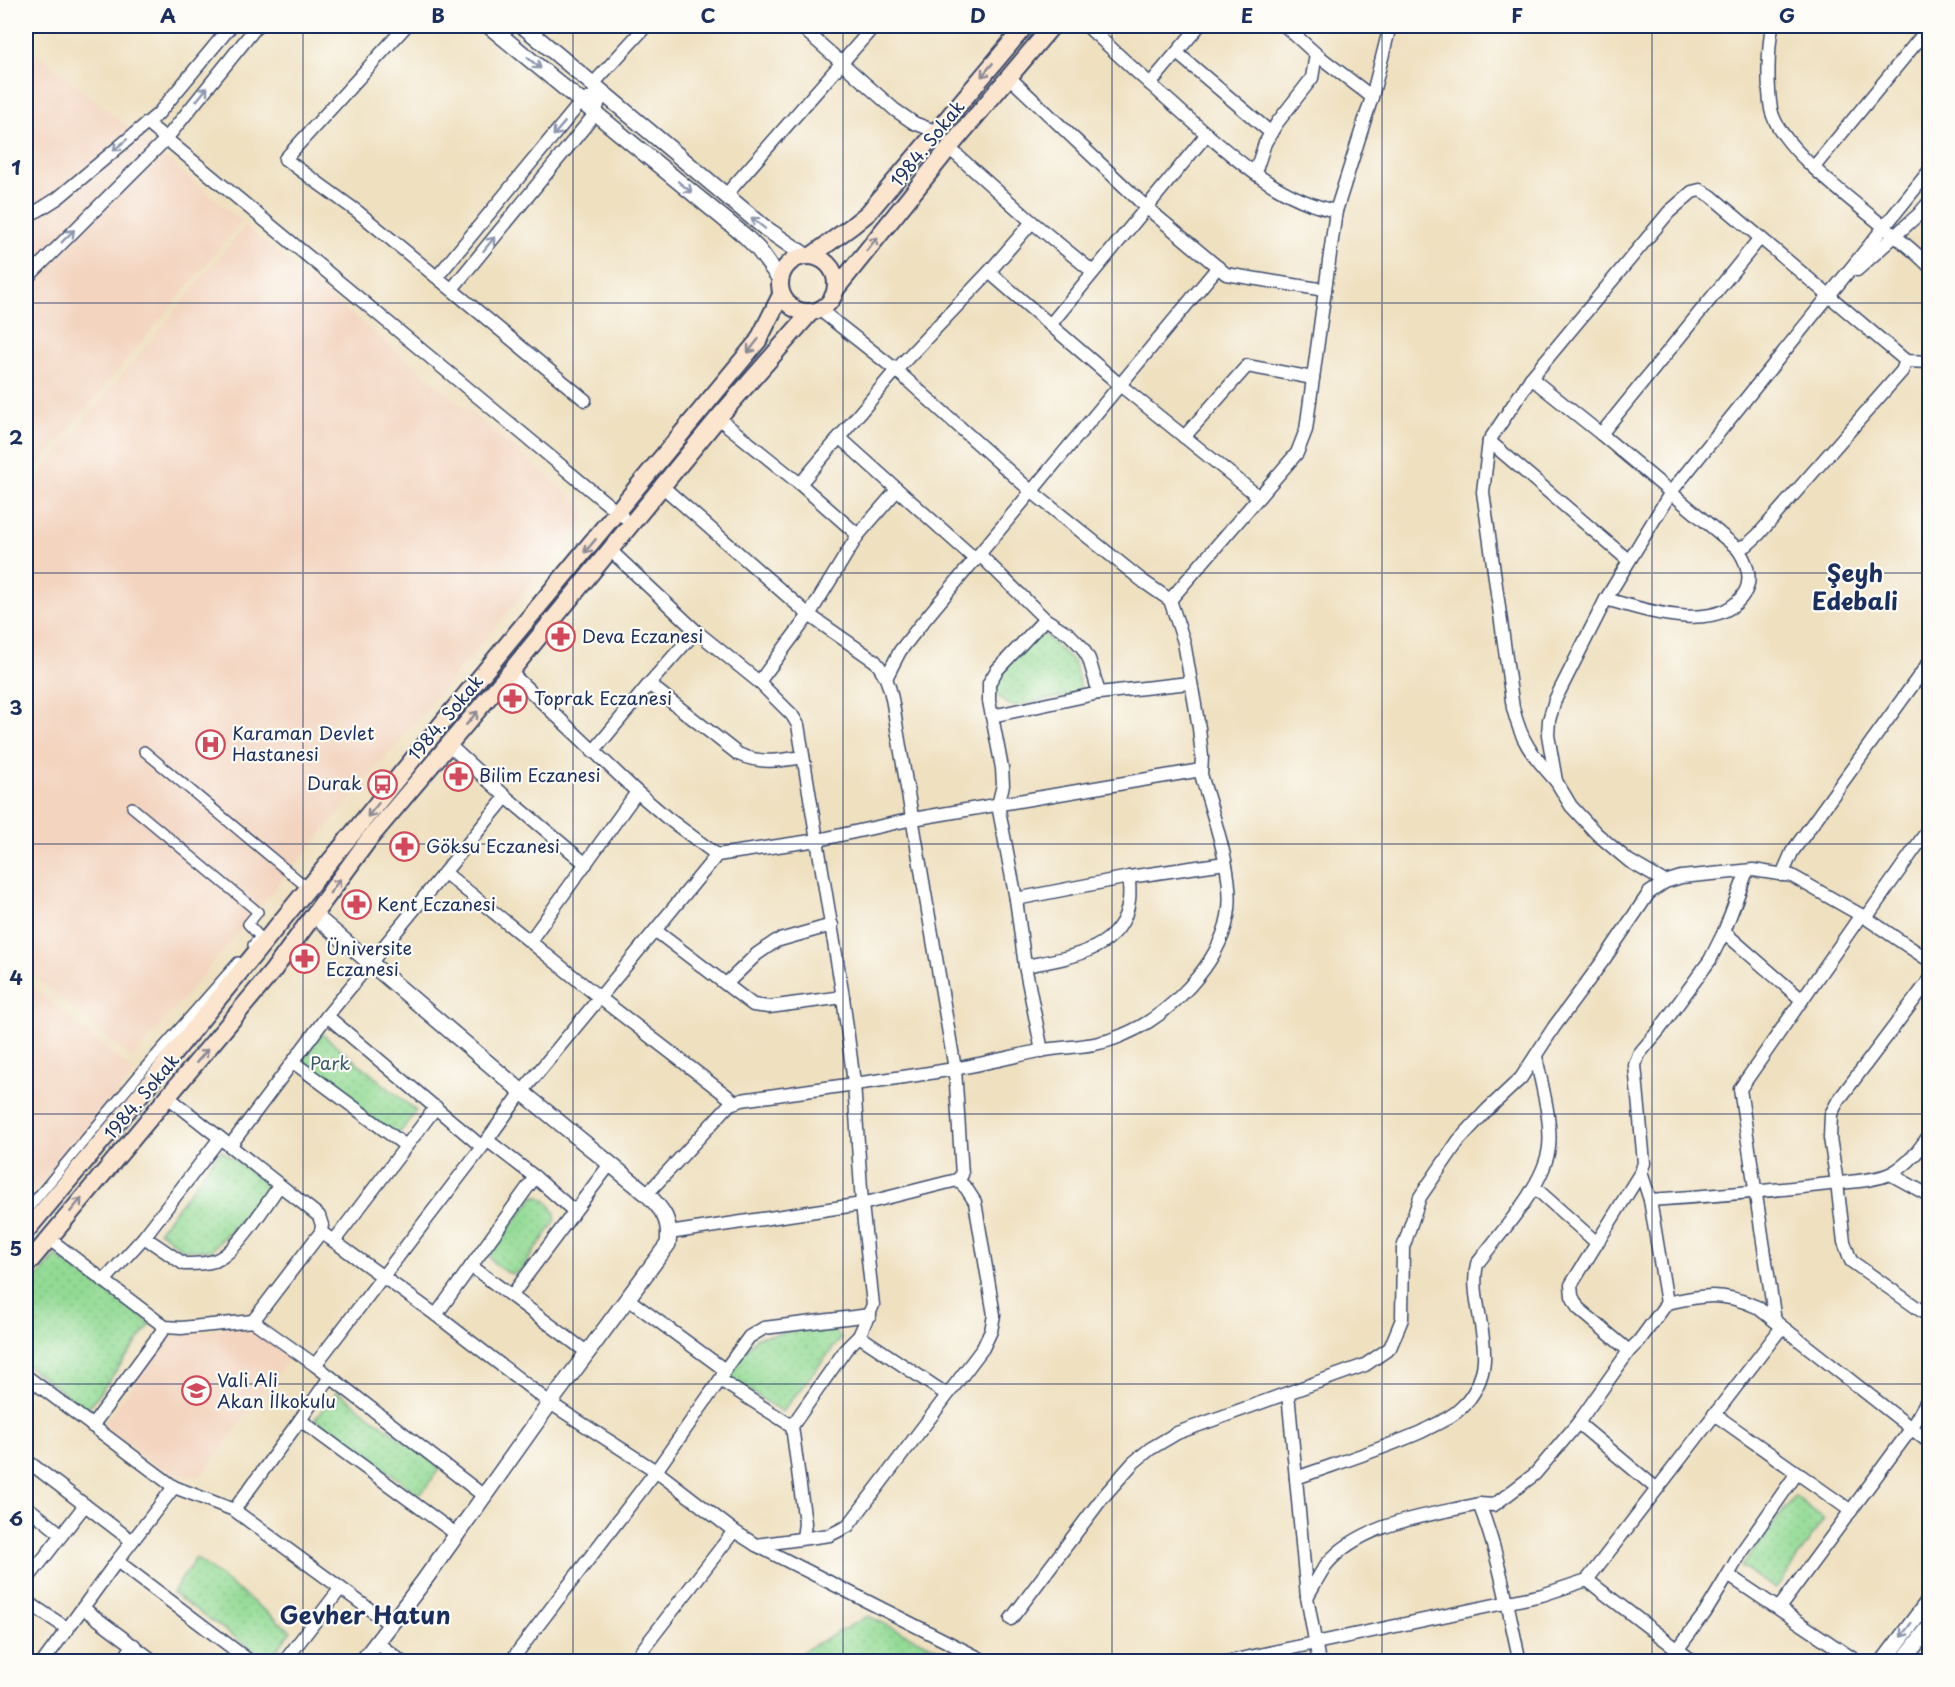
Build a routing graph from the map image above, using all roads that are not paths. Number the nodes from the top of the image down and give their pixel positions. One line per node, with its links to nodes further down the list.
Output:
1 (231, 26): 26 (street)
2 (257, 26): 30 (street, one-way to 2)
3 (405, 26): 50 (street)
4 (489, 26): 24 (street, one-way to 24)
5 (523, 26): 22 (street)
6 (646, 26): 22 (street)
7 (800, 26): 19 (street)
8 (874, 26): 19 (street)
9 (1025, 26): 27 (main road, one-way to 27)
10 (1052, 26): 20 (main road, 1984. Sokak)
11 (1087, 26): 21 (street)
12 (1199, 26): 17 (street)
13 (1390, 26): 23 (street)
14 (1772, 26): 32 (street)
15 (1929, 26): 32 (street)
16 (1290, 28): 18 (street)
17 (1177, 52): 21 (street); 28 (street)
18 (1316, 54): 23 (street); 28 (street)
19 (842, 63): 27 (street); 35 (street)
20 (1009, 77): 31 (main road, 1984. Sokak); 37 (street)
21 (1150, 84): 29 (street)
22 (597, 88): 24 (street); 25 (street); 35 (street)
23 (1372, 96): 38 (street)
24 (581, 102): 25 (street); 50 (street, one-way to 50)
25 (595, 114): 52 (street, one-way to 52); 53 (street, one-way to 25)
26 (147, 123): 30 (street); 39 (street, one-way to 39)
27 (935, 131): 45 (main road)
28 (1271, 133): 34 (street)
29 (1207, 134): 34 (street); 37 (street)
30 (166, 139): 51 (street, one-way to 30); 77 (street)
31 (950, 148): 40 (street); 54 (main road, 1984. Sokak, one-way to 31)
32 (1814, 167): 41 (street)
33 (1929, 170): 41 (street)
34 (1255, 173): 38 (street)
35 (725, 196): 45 (street, one-way to 35)
36 (1929, 201): 42 (street)
37 (1147, 208): 46 (street); 49 (street)
38 (1336, 211): 55 (street)
39 (26, 216)
40 (1032, 222): 48 (street); 49 (street)
41 (1884, 226): 42 (street); 56 (street)
42 (1894, 235): 47 (street); 56 (street)
43 (1760, 238): 56 (street); 63 (street); 67 (street)
44 (26, 252): 51 (street)
45 (808, 256): 52 (main road); 54 (main road)
46 (1218, 267): 55 (street); 64 (street)
47 (1929, 267)
48 (989, 272): 58 (street); 61 (street)
49 (1094, 272): 58 (street)
50 (437, 277): 53 (street)
51 (26, 280)
52 (781, 287): 57 (main road); 77 (main road, one-way to 77)
53 (452, 289): 65 (street)
54 (836, 289): 57 (main road)
55 (1325, 290): 62 (street)
56 (1830, 296): 59 (street); 75 (street)
57 (816, 311): 61 (street); 66 (main road, 1984. Sokak)
58 (1050, 325): 64 (street)
59 (1906, 361): 60 (street); 80 (street)
60 (1929, 362)
61 (896, 370): 68 (street); 74 (street)
62 (1313, 378): 69 (street); 76 (street)
63 (1531, 378): 67 (street); 70 (street)
64 (1120, 385): 69 (street); 74 (street)
65 (585, 400)
66 (718, 418): 71 (street); 72 (main road, 1984. Sokak)
67 (1602, 434): 75 (street)
68 (839, 437): 71 (street); 73 (street)
69 (1184, 437): 76 (street)
70 (1489, 441): 83 (street); 102 (street)
71 (800, 484): 79 (street)
72 (663, 487): 78 (main road, 1984. Sokak); 86 (street)
73 (897, 490): 79 (street); 82 (street)
74 (1031, 491): 82 (street); 85 (street)
75 (1671, 492): 80 (street); 83 (street)
76 (1260, 496): 85 (street)
77 (618, 513): 78 (street); 118 (main road, one-way to 118)
78 (632, 524): 81 (main road, 1984. Sokak)
79 (858, 535): 86 (street)
80 (1737, 548): 84 (street)
81 (610, 550): 88 (street); 90 (main road, 1984. Sokak)
82 (978, 558): 87 (street); 91 (street)
83 (1628, 561): 84 (street)
84 (1606, 598): 102 (street)
85 (1170, 600): 93 (street)
86 (809, 615): 91 (street); 92 (street)
87 (1045, 619): 95 (street); 96 (street)
88 (696, 631): 92 (street); 94 (street)
89 (1929, 661): 115 (street)
90 (510, 672): 97 (main road, 1984. Sokak, one-way to 90); 99 (street)
91 (886, 678): 107 (street)
92 (759, 682): 100 (street)
93 (1189, 683): 95 (street); 101 (street)
94 (649, 684): 99 (street); 100 (street)
95 (1099, 693): 96 (street)
96 (992, 716): 105 (street)
97 (449, 745): 104 (street); 120 (main road, 1984. Sokak, one-way to 97)
98 (144, 751): 118 (street)
99 (593, 752): 103 (street)
100 (803, 757): 109 (street)
101 (1202, 770): 105 (street); 111 (street)
102 (1556, 781): 117 (street)
103 (638, 792): 110 (street); 112 (street)
104 (506, 797): 112 (street); 114 (street)
105 (998, 805): 107 (street); 119 (street)
106 (132, 807): 161 (street)
107 (913, 819): 109 (street); 138 (street)
108 (1928, 832): 121 (street)
109 (818, 840): 110 (street); 122 (street)
110 (717, 855): 123 (street)
111 (1225, 863): 116 (street); 135 (street)
112 (586, 864): 125 (street)
113 (1747, 871): 115 (street); 117 (street); 124 (street)
114 (446, 873): 125 (street); 127 (street)
115 (1782, 875): 121 (street)
116 (1130, 877): 119 (street); 128 (street)
117 (1665, 882): 136 (street)
118 (309, 889): 163 (main road)
119 (1016, 899): 128 (street)
120 (314, 915): 127 (street); 141 (main road, 1984. Sokak, one-way to 120)
121 (1863, 916): 126 (street); 133 (street)
122 (832, 925): 130 (street); 131 (street)
123 (656, 931): 130 (street); 132 (street)
124 (1724, 932): 133 (street); 149 (street)
125 (530, 941): 132 (street)
126 (1929, 961)
127 (370, 963): 134 (street); 140 (street)
128 (1024, 966): 135 (street)
129 (1929, 979): 153 (street)
130 (726, 984): 131 (street)
131 (843, 997): 139 (street)
132 (600, 998): 140 (street); 142 (street)
133 (1802, 1000): 156 (street)
134 (327, 1016): 137 (street); 143 (street)
135 (1042, 1050): 138 (street)
136 (1536, 1056): 155 (street); 190 (street)
137 (292, 1062): 145 (street); 147 (street)
138 (955, 1069): 139 (street); 152 (street)
139 (854, 1083): 142 (street); 160 (street)
140 (522, 1092): 146 (street); 148 (street)
141 (168, 1097): 145 (street); 167 (main road, 1984. Sokak, one-way to 141)
142 (735, 1102): 157 (street)
143 (436, 1107): 146 (street); 147 (street)
144 (1929, 1134): 150 (street)
145 (225, 1142): 154 (street); 166 (street)
146 (485, 1144): 151 (street); 172 (street)
147 (405, 1146): 168 (street)
148 (610, 1164): 157 (street); 162 (street)
149 (1641, 1172): 159 (street); 169 (street)
150 (1890, 1174): 153 (street); 158 (street)
151 (535, 1177): 162 (street); 171 (street)
152 (957, 1180): 160 (street); 191 (street)
153 (1837, 1183): 156 (street); 179 (street)
154 (279, 1186): 164 (street); 166 (street)
155 (1534, 1188): 169 (street); 204 (street)
156 (1755, 1193): 159 (street); 181 (street)
157 (647, 1194): 165 (street)
158 (1929, 1196)
159 (1650, 1200): 176 (street)
160 (862, 1204): 165 (street); 178 (street)
161 (26, 1211)
162 (574, 1211): 174 (street)
163 (26, 1231)
164 (321, 1232): 168 (street); 180 (street)
165 (669, 1233): 175 (street)
166 (144, 1237): 173 (street)
167 (48, 1238): 170 (main road, 1984. Sokak); 173 (street)
168 (334, 1241): 172 (street)
169 (1597, 1243): 184 (street)
170 (26, 1266)
171 (471, 1266): 174 (street); 177 (street)
172 (382, 1276): 177 (street); 186 (street)
173 (104, 1281): 182 (street)
174 (512, 1296): 185 (street)
175 (628, 1299): 185 (street); 187 (street)
176 (1667, 1303): 181 (street); 184 (street)
177 (436, 1315): 193 (street)
178 (870, 1315): 183 (street); 187 (street)
179 (1929, 1317)
180 (254, 1321): 182 (street); 186 (street)
181 (1778, 1324): 194 (street); 199 (street)
182 (165, 1327): 197 (street)
183 (859, 1336): 191 (street); 198 (street)
184 (1629, 1351): 196 (street)
185 (588, 1353): 193 (street)
186 (315, 1365): 189 (street)
187 (723, 1375): 198 (street); 202 (street)
188 (26, 1376): 197 (street)
189 (330, 1377): 195 (street); 207 (street)
190 (1288, 1393): 204 (street); 230 (street)
191 (946, 1394): 216 (street)
192 (1929, 1395): 199 (street)
193 (550, 1403): 202 (street); 207 (street)
194 (1714, 1414): 203 (street); 206 (street)
195 (300, 1420): 211 (street); 215 (street)
196 (1578, 1423): 206 (street); 208 (street)
197 (92, 1426): 205 (street)
198 (792, 1426): 216 (street)
199 (1911, 1429): 200 (street); 212 (street)
200 (1929, 1443)
201 (26, 1460): 209 (street)
202 (656, 1471): 213 (street); 245 (street)
203 (1797, 1473): 212 (street); 220 (street)
204 (1296, 1478): 224 (street)
205 (174, 1488): 211 (street); 217 (street)
206 (1658, 1489): 221 (street)
207 (484, 1496): 215 (street)
208 (1479, 1504): 224 (street); 227 (street)
209 (85, 1505): 214 (street); 217 (street)
210 (26, 1506): 214 (street)
211 (234, 1510): 223 (street)
212 (1851, 1511): 229 (street)
213 (734, 1531): 218 (street); 246 (street)
214 (61, 1534): 222 (street)
215 (456, 1534): 231 (street)
216 (803, 1538): 218 (street)
217 (132, 1541): 219 (street)
218 (756, 1545): 247 (street)
219 (117, 1561): 228 (street); 241 (street)
220 (1728, 1575): 229 (street); 237 (street)
221 (1587, 1580): 227 (street); 237 (street)
222 (26, 1581)
223 (340, 1588): 231 (street); 242 (street)
224 (1307, 1597): 234 (street)
225 (1929, 1599): 254 (street, one-way to 254)
226 (26, 1601): 233 (street)
227 (1506, 1601): 234 (street); 250 (street)
228 (83, 1608): 233 (street); 236 (street)
229 (1779, 1608): 253 (street)
230 (1011, 1619)
231 (391, 1625): 235 (street)
232 (1929, 1626): 255 (street)
233 (68, 1629): 238 (street)
234 (1315, 1641): 248 (street); 249 (street)
235 (376, 1642): 243 (street); 244 (street)
236 (134, 1645): 239 (street); 240 (street)
237 (1678, 1648): 251 (street); 252 (street)
238 (43, 1662)
239 (122, 1662)
240 (155, 1662)
241 (251, 1662)
242 (284, 1662)
243 (362, 1662)
244 (402, 1662)
245 (510, 1662)
246 (633, 1662)
247 (987, 1662)
248 (1226, 1662)
249 (1319, 1662)
250 (1520, 1662)
251 (1668, 1662)
252 (1694, 1662)
253 (1858, 1662)
254 (1883, 1662)
255 (1902, 1662)

